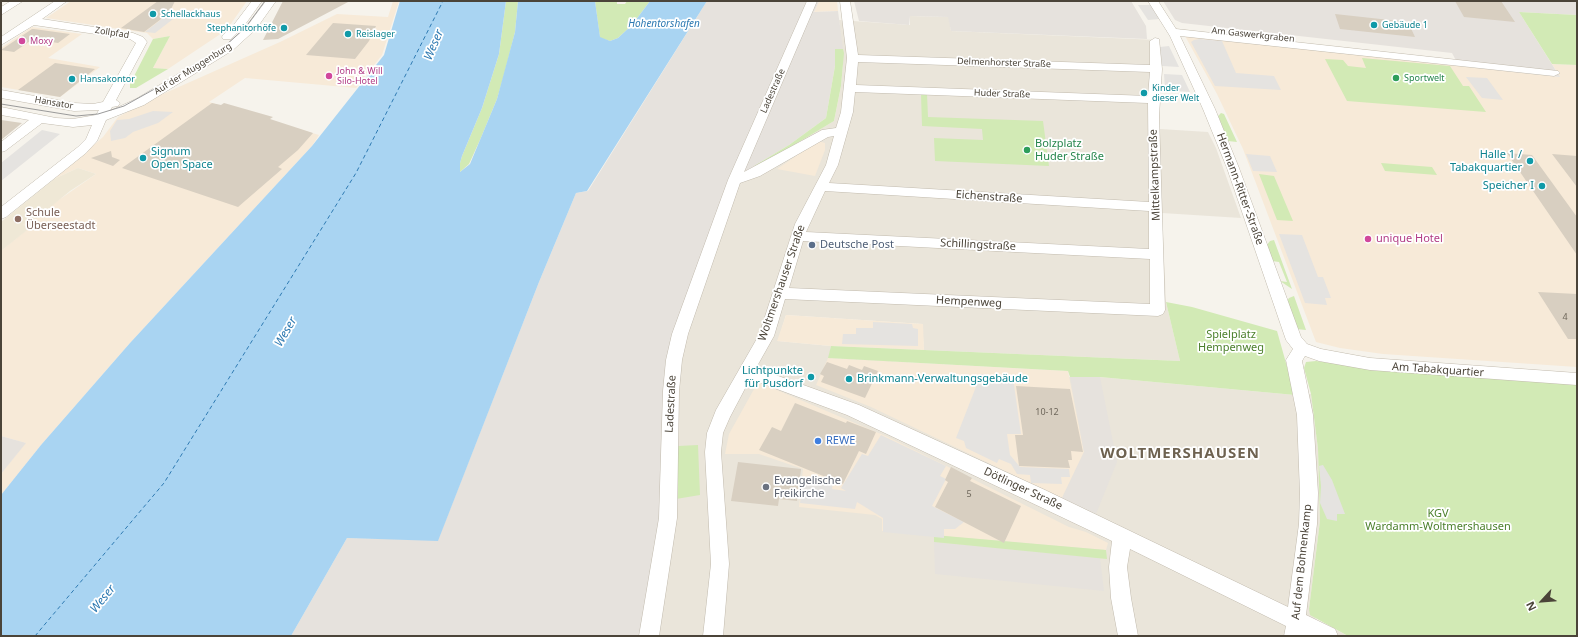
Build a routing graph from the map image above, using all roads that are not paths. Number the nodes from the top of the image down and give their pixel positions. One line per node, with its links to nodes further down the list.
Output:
1 (18, 1): 8 (street)
2 (62, 1): 9 (street)
3 (257, 1): 19 (street, Auf der Muggenburg)
4 (271, 1): 22 (street, Auf der Muggenburg)
5 (812, 1): 25 (street, Ladestraße)
6 (845, 1): 13 (street, Woltmershauser Straße)
7 (1153, 1): 10 (street, Hermann-Ritter-Straße)
8 (1, 12)
9 (32, 21): 12 (street); 19 (street, Zollpfad)
10 (1171, 29): 15 (street, Am Gaswerkgraben); 33 (street, Hermann-Ritter-Straße)
11 (1155, 41): 14 (street, Mittelkampstraße)
12 (1, 42)
13 (853, 58): 14 (street, Delmenhorster Straße); 16 (street, Woltmershauser Straße)
14 (1156, 69): 18 (street, Mittelkampstraße)
15 (1554, 73)
16 (850, 88): 18 (street, Huder Straße); 23 (street, Woltmershauser Straße)
17 (1, 94): 19 (street, Hansator)
18 (1154, 100): 27 (street, Mittelkampstraße)
19 (107, 105): 22 (street)
20 (1, 111): 21 (street, Hansator)
21 (39, 119): 22 (street, Hansator); 24 (street)
22 (100, 119): 28 (street)
23 (841, 132): 25 (street); 26 (street, Woltmershauser Straße)
24 (1, 148)
25 (734, 180): 38 (street, Ladestraße)
26 (822, 187): 27 (street, Eichenstraße); 29 (street, Woltmershauser Straße)
27 (1156, 207): 30 (street, Mittelkampstraße)
28 (1, 214)
29 (798, 236): 30 (street, Schillingstraße); 31 (street, Woltmershauser Straße)
30 (1157, 254): 32 (street, Mittelkampstraße)
31 (780, 293): 32 (street, Hempenweg); 34 (street, Woltmershauser Straße)
32 (1158, 310)
33 (1302, 348): 35 (street, Am Tabakquartier); 37 (street, Auf dem Bohnenkamp)
34 (745, 371): 36 (street, Dötlinger Straße); 39 (street, Woltmershauser Straße)
35 (1577, 379)
36 (1122, 537): 37 (street, Dötlinger Straße); 40 (street)
37 (1295, 628): 41 (street, Dötlinger Straße)
38 (649, 636)
39 (713, 636)
40 (1128, 636)
41 (1328, 636)

